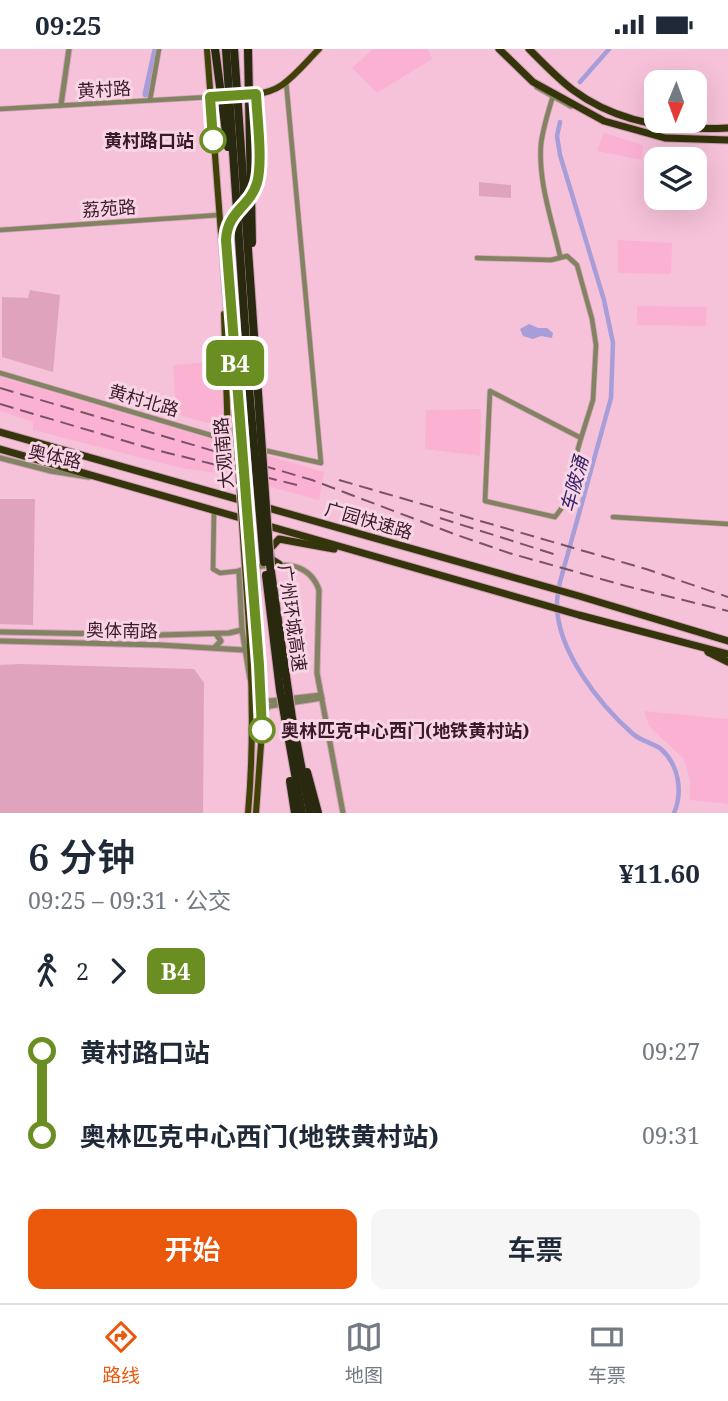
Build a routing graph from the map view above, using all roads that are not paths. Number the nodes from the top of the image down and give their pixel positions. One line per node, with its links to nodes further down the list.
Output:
1 (69, 49): 17 (street)
2 (159, 49): 16 (street)
3 (206, 49): 15 (main road, 大观南路)
4 (215, 49): 23 (highway, bridge)
5 (226, 49): 23 (highway, 广州环城高速, bridge)
6 (234, 49): 30 (highway, 广州环城高速, bridge)
7 (248, 49): 30 (highway, bridge)
8 (319, 49): 11 (main road)
9 (499, 49): 12 (highway)
10 (529, 49): 20 (highway)
11 (286, 81): 13 (main road); 35 (street, 黄村北路)
12 (533, 82): 14 (street); 19 (highway)
13 (256, 94): 15 (main road); 25 (main road)
14 (553, 96): 19 (street); 27 (street)
15 (210, 97): 16 (street, 黄村路); 22 (main road, 大观南路)
16 (150, 100): 17 (street, 黄村路)
17 (61, 105): 18 (street, 黄村路)
18 (0, 109)
19 (579, 109): 21 (highway)
20 (728, 128)
21 (728, 140)
22 (216, 179): 24 (main road, 大观南路); 25 (main road)
23 (236, 198): 47 (highway, 广州环城高速, bridge)
24 (219, 215): 26 (street, 荔苑路); 29 (main road, 大观南路)
25 (232, 217): 32 (main road, 大观南路)
26 (0, 230)
27 (561, 257): 28 (street); 34 (street)
28 (477, 258)
29 (225, 278): 32 (main road, 大观南路); 35 (main road)
30 (251, 284): 42 (highway, 广州环城高速, bridge)
31 (0, 373): 35 (street, 黄村北路)
32 (237, 419): 56 (main road, 大观南路, bridge)
33 (0, 432): 51 (highway, 广园快速路)
34 (581, 439): 34 (street)
35 (228, 440)
36 (0, 449): 38 (highway, 广园快速路)
37 (0, 458): 38 (street, 奥体路)
38 (105, 479): 39 (highway, 广园快速路)
39 (214, 509): 43 (highway, 广园快速路); 46 (street)
40 (613, 517): 41 (street)
41 (728, 524)
42 (269, 551): 43 (highway); 44 (highway); 45 (street); 63 (highway, 广州环城高速, bridge); 64 (highway, bridge)
43 (359, 553): 55 (highway, 广园快速路)
44 (279, 564): 45 (street); 57 (street)
45 (256, 567): 46 (street); 56 (street)
46 (239, 571): 48 (street)
47 (267, 587): 61 (highway, bridge); 62 (highway, 广州环城高速, bridge)
48 (242, 630): 50 (street, 奥体南路); 54 (street)
49 (0, 632): 50 (street, 奥体南路)
50 (216, 634): 53 (street)
51 (728, 638)
52 (0, 641): 53 (street, 奥体南路)
53 (215, 647): 54 (street, 奥体南路)
54 (244, 650): 56 (street)
55 (728, 658)
56 (257, 690): 57 (street); 58 (main road, 大观南路); 59 (main road, 大观南路)
57 (321, 697): 58 (street); 65 (street)
58 (261, 712): 60 (main road, 大观南路)
59 (248, 813)
60 (256, 813)
61 (295, 813)
62 (302, 813)
63 (310, 813)
64 (318, 813)
65 (344, 813)

